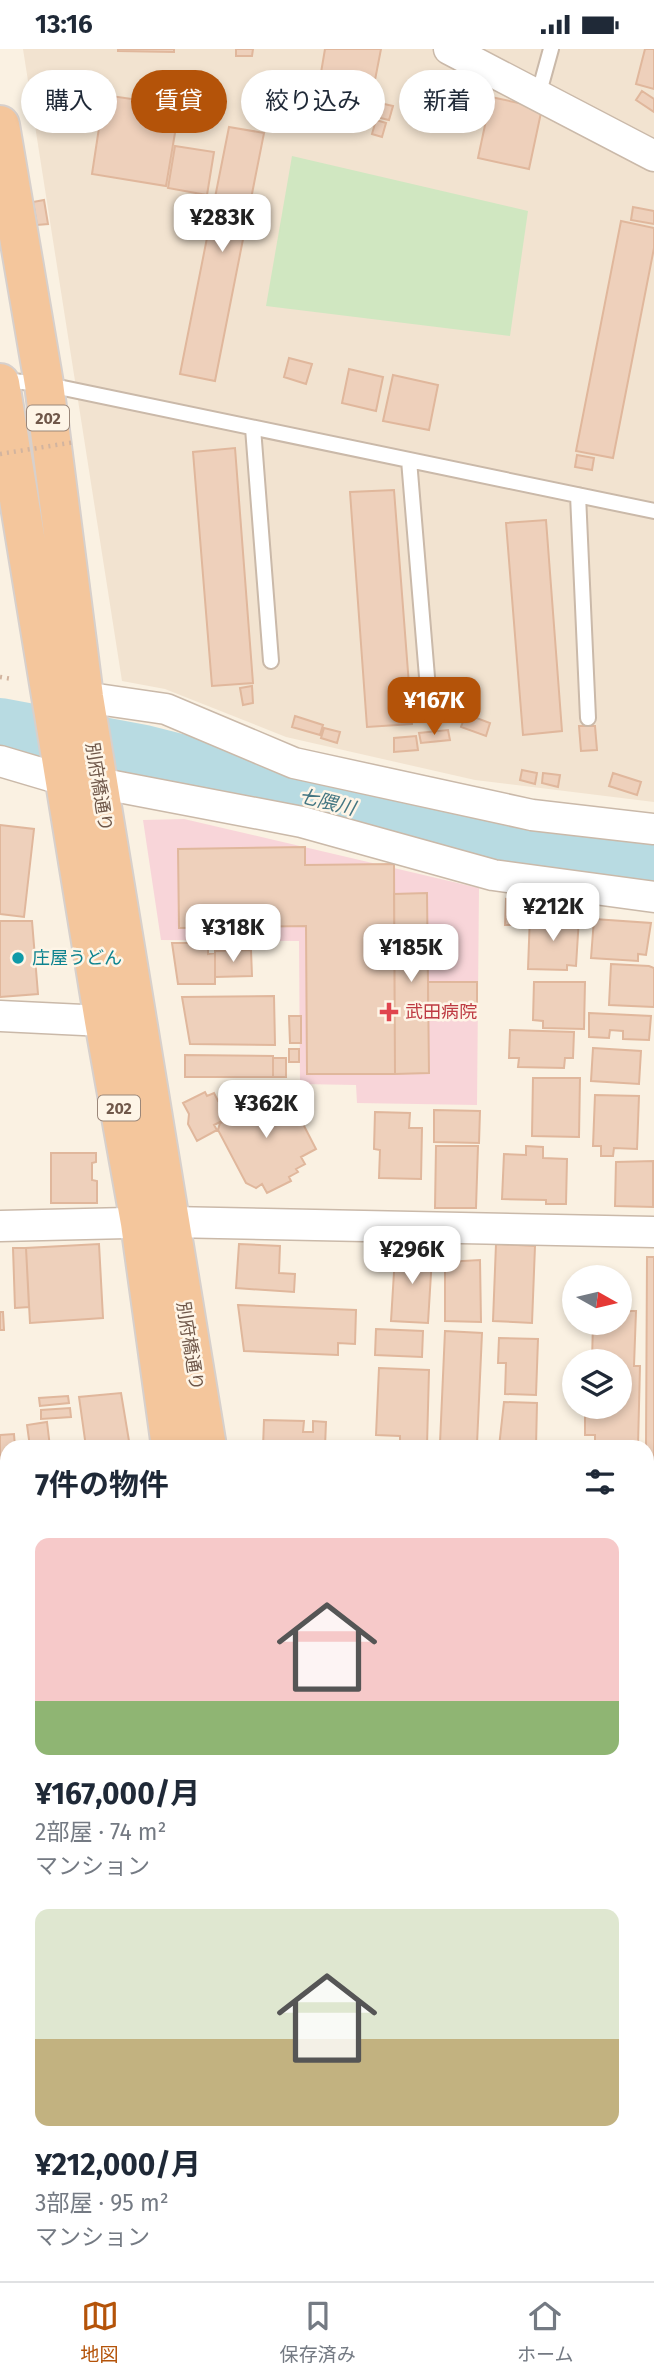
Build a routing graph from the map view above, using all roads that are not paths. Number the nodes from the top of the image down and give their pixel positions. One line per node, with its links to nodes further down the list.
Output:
1 (449, 49): 3 (street)
2 (551, 49): 3 (lane)
3 (538, 96): 5 (street)
4 (0, 125): 7 (highway, 別府橋通り / 202)
5 (654, 156)
6 (0, 382): 7 (lane); 13 (highway, 別府橋通り / 202)
7 (44, 384): 8 (lane); 13 (highway, 別府橋通り / 202)
8 (253, 428): 9 (lane); 12 (lane)
9 (409, 460): 10 (lane); 14 (lane)
10 (578, 495): 11 (lane); 15 (lane)
11 (654, 511)
12 (271, 661)
13 (68, 701): 17 (highway, 別府橋通り / 202); 18 (street)
14 (429, 701)
15 (588, 718)
16 (0, 761): 17 (street)
17 (80, 777): 19 (street); 21 (highway, 別府橋通り / 202); 22 (highway, 別府橋通り / 202)
18 (654, 829)
19 (654, 897)
20 (0, 1016): 21 (street)
21 (103, 1021): 22 (highway, 別府橋通り / 202)
22 (155, 1222): 23 (street); 24 (street); 25 (highway, 別府橋通り / 202); 26 (highway, 別府橋通り / 202)
23 (0, 1226)
24 (654, 1232)
25 (171, 1440)
26 (205, 1440)

